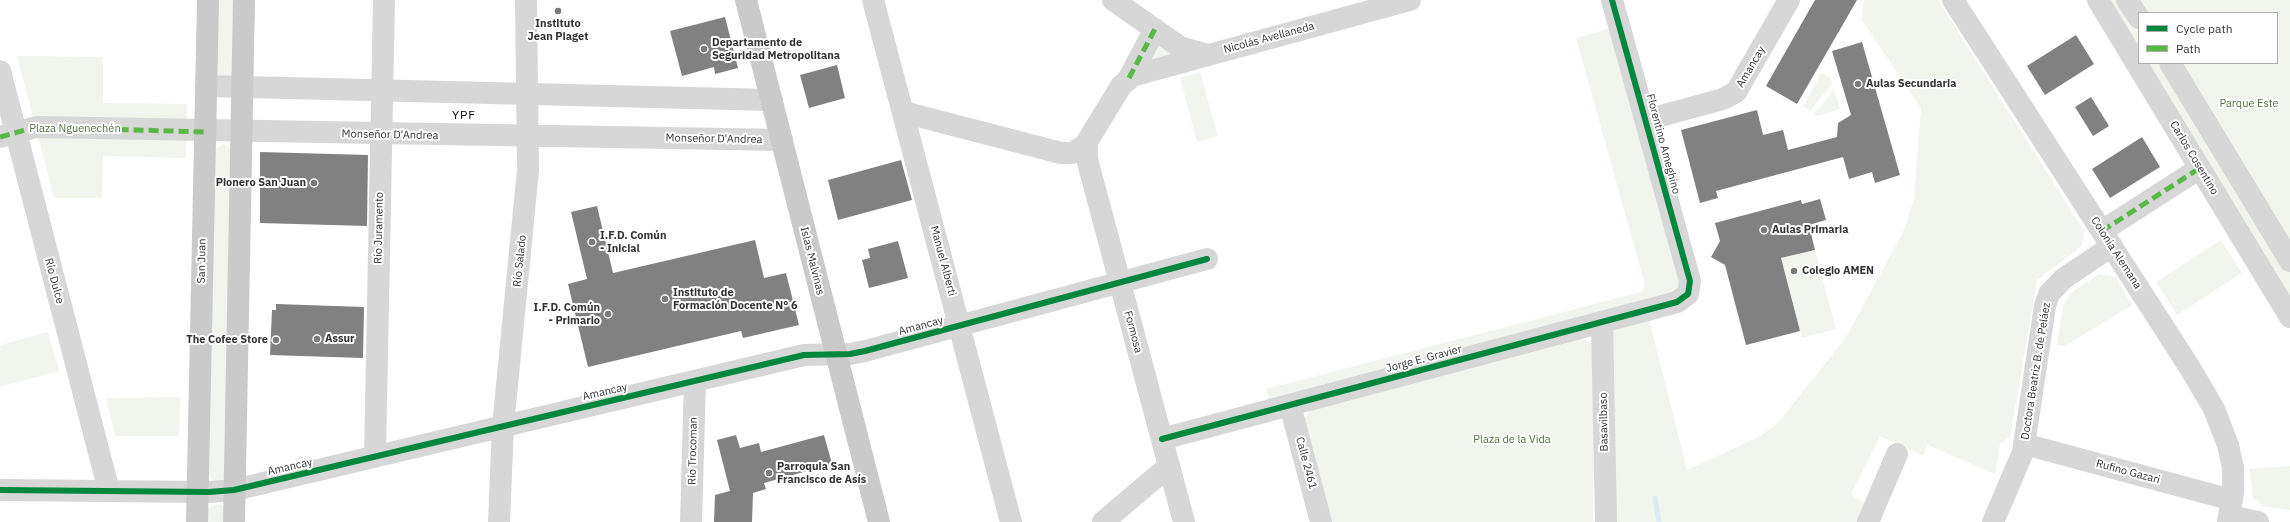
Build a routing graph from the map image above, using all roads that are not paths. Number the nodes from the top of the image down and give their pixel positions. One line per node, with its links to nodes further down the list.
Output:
1 (208, 0): 21 (main road, San Juan)
2 (244, 0): 22 (main road)
3 (384, 0): 23 (street, Río Juramento)
4 (526, 0): 24 (street, Río Salado)
5 (746, 0): 25 (main road, Islas Malvinas)
6 (873, 0): 26 (street, Manuel Alberti)
7 (1113, 0): 16 (street)
8 (1410, 0): 14 (street, Nicolás Avellaneda)
9 (1612, 0): 27 (street, Florentino Ameghino)
10 (1789, 0): 27 (street, Amancay)
11 (1953, 0): 36 (street, Colonia Alemana)
12 (2098, 0): 35 (street, Carlos Cosentino)
13 (2127, 0): 15 (street)
14 (1365, 6): 17 (street, Nicolás Avellaneda)
15 (2138, 16)
16 (1155, 29): 17 (street); 20 (street)
17 (1208, 55): 20 (street, Nicolás Avellaneda)
18 (2171, 64): 38 (street)
19 (0, 71): 31 (street, Río Dulce)
20 (1129, 78): 34 (street)
21 (206, 86): 22 (street); 28 (main road, San Juan)
22 (242, 87): 23 (street); 29 (main road)
23 (382, 91): 24 (street); 30 (street, Río Juramento)
24 (528, 94): 25 (street); 32 (street, Río Salado)
25 (772, 100): 33 (main road, Islas Malvinas)
26 (903, 112): 34 (street); 43 (street, Manuel Alberti)
27 (1646, 120): 40 (street, Florentino Ameghino)
28 (205, 132): 29 (street, Monseñor D'Andrea); 31 (street, Monseñor D'Andrea); 56 (main road, San Juan)
29 (240, 132): 30 (street, Monseñor D'Andrea); 54 (main road)
30 (381, 134): 32 (street, Monseñor D'Andrea); 51 (street, Río Juramento)
31 (8, 135): 55 (street, Río Dulce)
32 (529, 137): 33 (street, Monseñor D'Andrea); 47 (street, Río Salado)
33 (782, 140): 44 (main road, Islas Malvinas)
34 (1087, 142): 39 (street, Formosa)
35 (2200, 168): 36 (street, Doctora Beatriz B. de Peláez); 41 (street, Carlos Cosentino)
36 (2107, 239): 49 (street, Doctora Beatriz B. de Peláez); 57 (street, Colonia Alemana)
37 (1207, 259): 39 (street, Amancay)
38 (2290, 261)
39 (1120, 282): 43 (street, Amancay); 48 (street, Formosa)
40 (1688, 294): 42 (street, Jorge E. Gravier)
41 (2290, 317)
42 (1602, 322): 46 (street, Jorge E. Gravier); 67 (street, Basavilbaso)
43 (960, 325): 44 (street, Amancay); 63 (street, Manuel Alberti)
44 (836, 354): 45 (street, Amancay); 62 (main road, Islas Malvinas)
45 (695, 381): 47 (street, Amancay); 61 (street, Río Trocoman)
46 (1290, 405): 48 (street, Jorge E. Gravier); 66 (street, Calle 2461)
47 (503, 426): 51 (street, Amancay); 60 (street, Río Salado)
48 (1162, 439): 52 (street, Formosa)
49 (2024, 444): 57 (street, Rufino Gazari); 69 (street, Doctora Beatriz B. de Peláez)
50 (1898, 454): 68 (street)
51 (375, 457): 54 (street, Amancay)
52 (1169, 466): 64 (street); 65 (street, Formosa)
53 (0, 490): 55 (street, Amancay)
54 (234, 490): 56 (street, Amancay); 59 (main road)
55 (109, 491): 56 (street, Amancay)
56 (198, 492): 58 (main road, San Juan)
57 (2230, 513): 70 (street, Rufino Gazari)
58 (197, 522)
59 (234, 522)
60 (499, 522)
61 (691, 522)
62 (879, 522)
63 (1011, 522)
64 (1103, 522)
65 (1184, 522)
66 (1321, 522)
67 (1606, 522)
68 (1868, 522)
69 (1993, 522)
70 (2258, 522)

